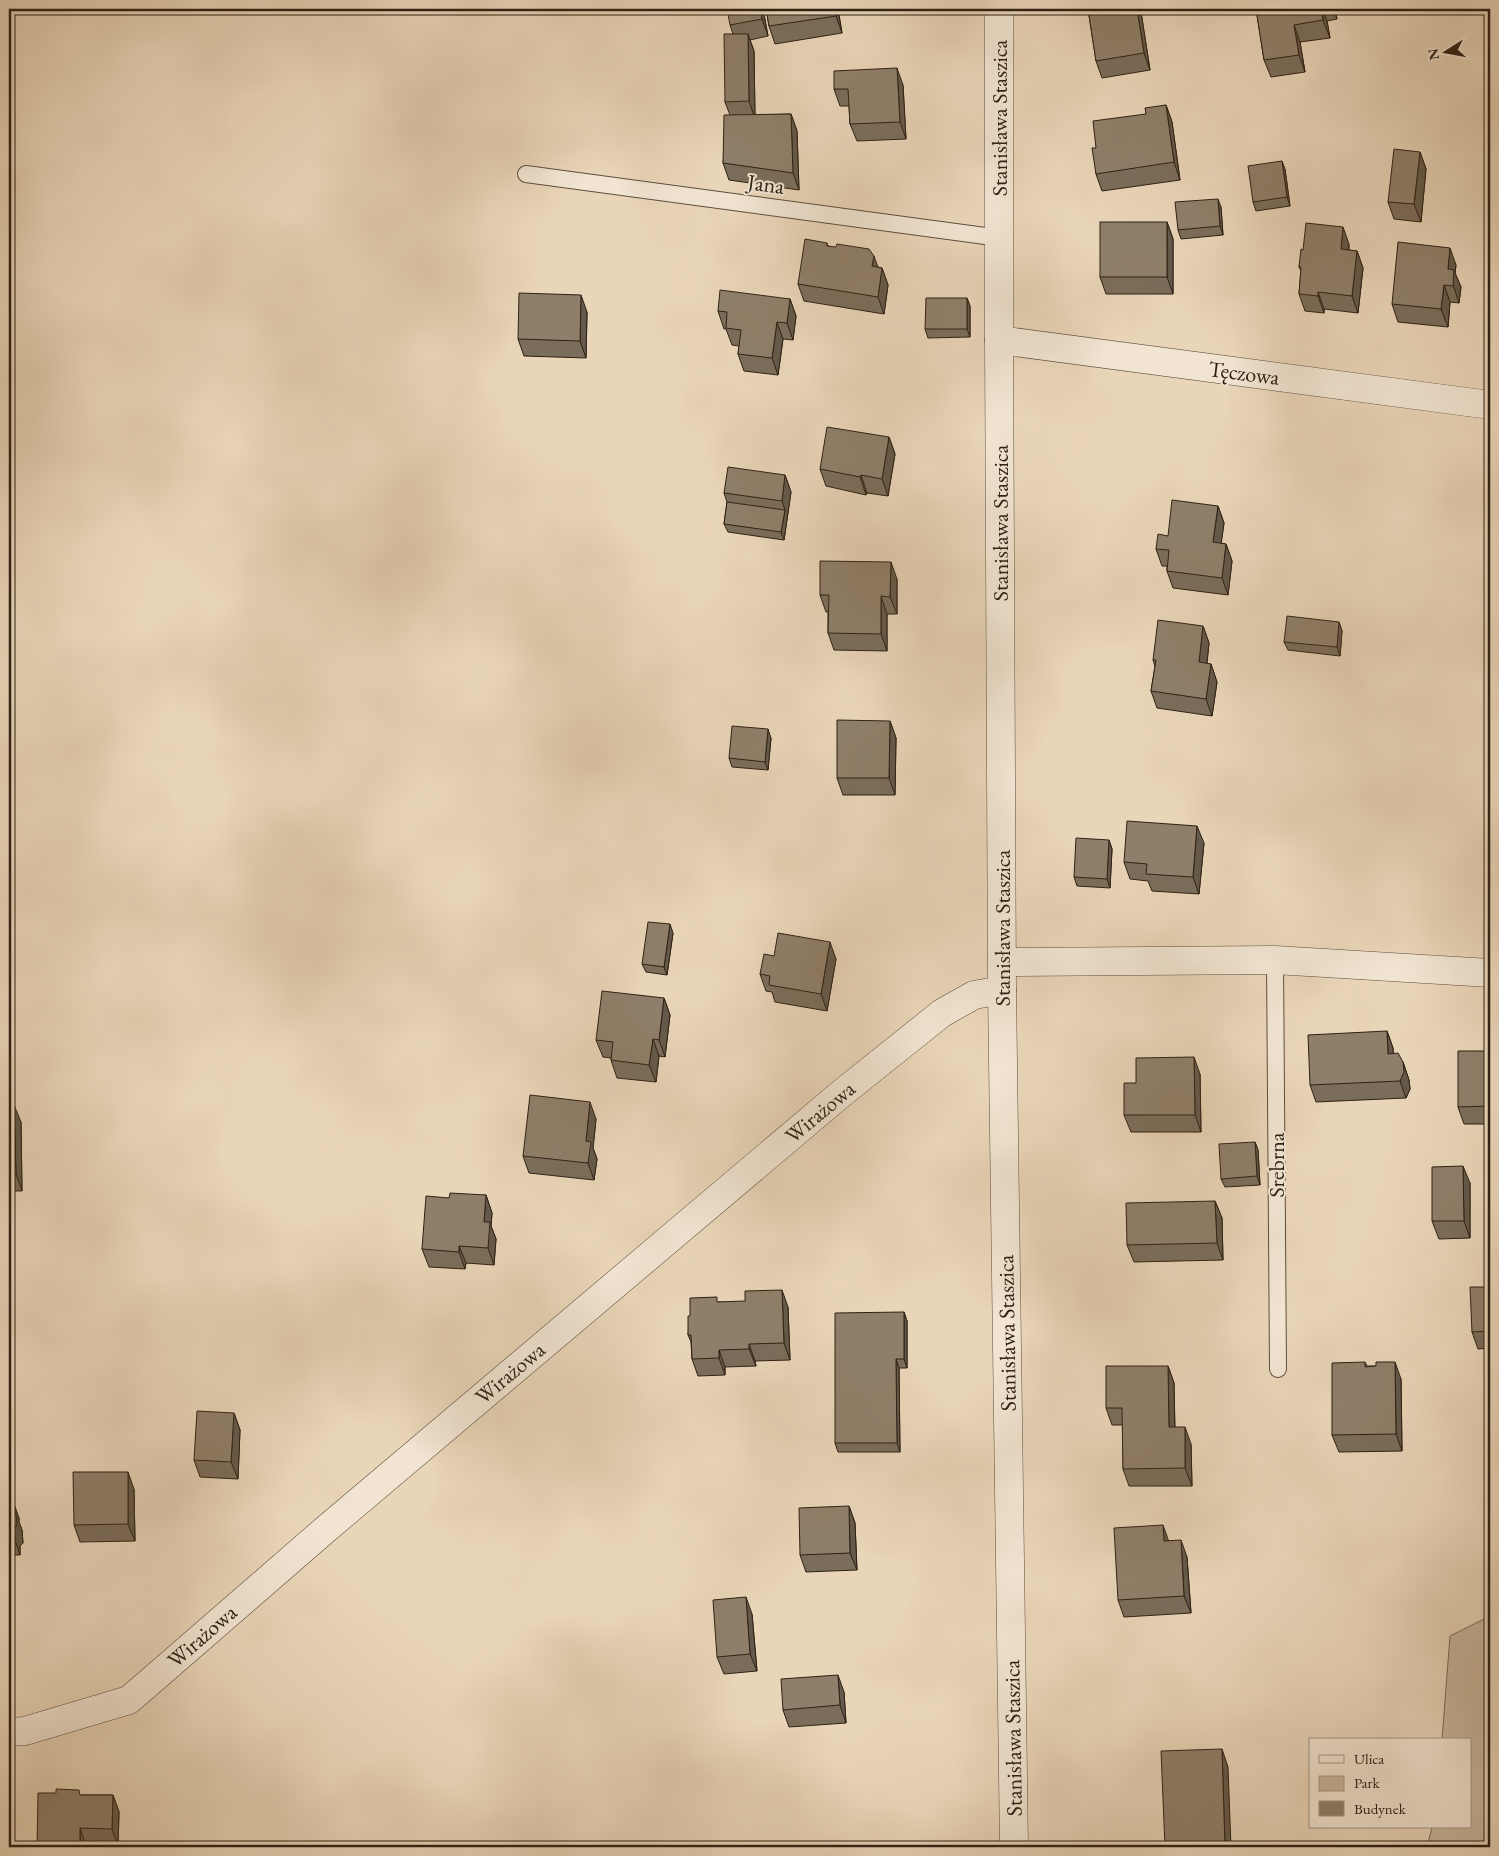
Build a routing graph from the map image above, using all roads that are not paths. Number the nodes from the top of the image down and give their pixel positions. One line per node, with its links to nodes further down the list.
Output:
1 (999, 9): 3 (street, Stanisława Staszica)
2 (526, 174): 3 (lane, Jana)
3 (1000, 238): 4 (street, Stanisława Staszica)
4 (999, 340): 5 (street, Tęczowa); 7 (street, Stanisława Staszica)
5 (1490, 405)
6 (1275, 960): 7 (street); 8 (street); 10 (lane, Srebrna)
7 (1003, 962): 9 (street, Stanisława Staszica)
8 (1490, 973)
9 (1002, 990): 11 (street, Wirażowa); 12 (street, Stanisława Staszica)
10 (1278, 1369)
11 (9, 1732)
12 (1014, 1847)

